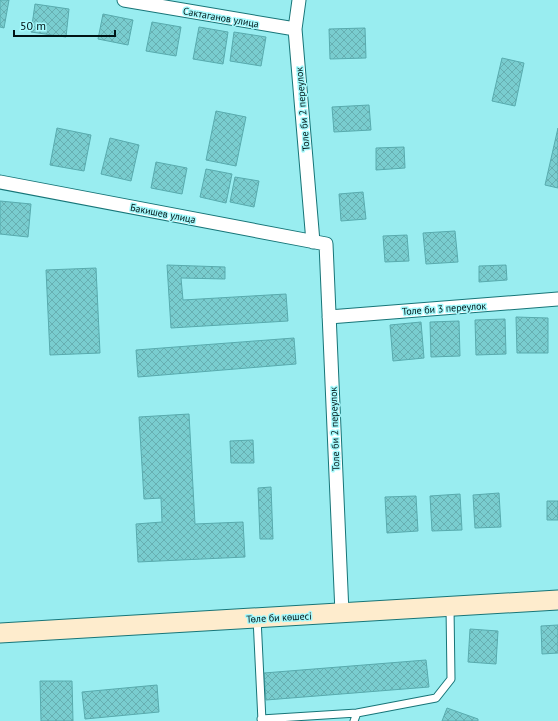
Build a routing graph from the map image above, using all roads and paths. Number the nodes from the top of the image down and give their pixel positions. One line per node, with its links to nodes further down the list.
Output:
1 (124, 0): 3 (street, Сактаганов улица)
2 (299, 0): 3 (street, Толе би 2 переулок)
3 (295, 29): 5 (street, Толе би 2 переулок)
4 (0, 182): 5 (street, Бакишев улица)
5 (320, 243): 7 (street, Толе би 2 переулок)
6 (558, 299): 7 (street, Толе би 3 переулок)
7 (329, 317): 10 (street, Толе би 2 переулок)
8 (558, 600): 9 (street, Төле би көшесі)
9 (450, 607): 10 (street, Төле би көшесі); 13 (lane)
10 (342, 613): 11 (street, Төле би көшесі)
11 (257, 618): 12 (street, Төле би көшесі); 14 (lane)
12 (0, 633)
13 (357, 713): 14 (lane); 15 (lane)
14 (261, 720)
15 (354, 721)

